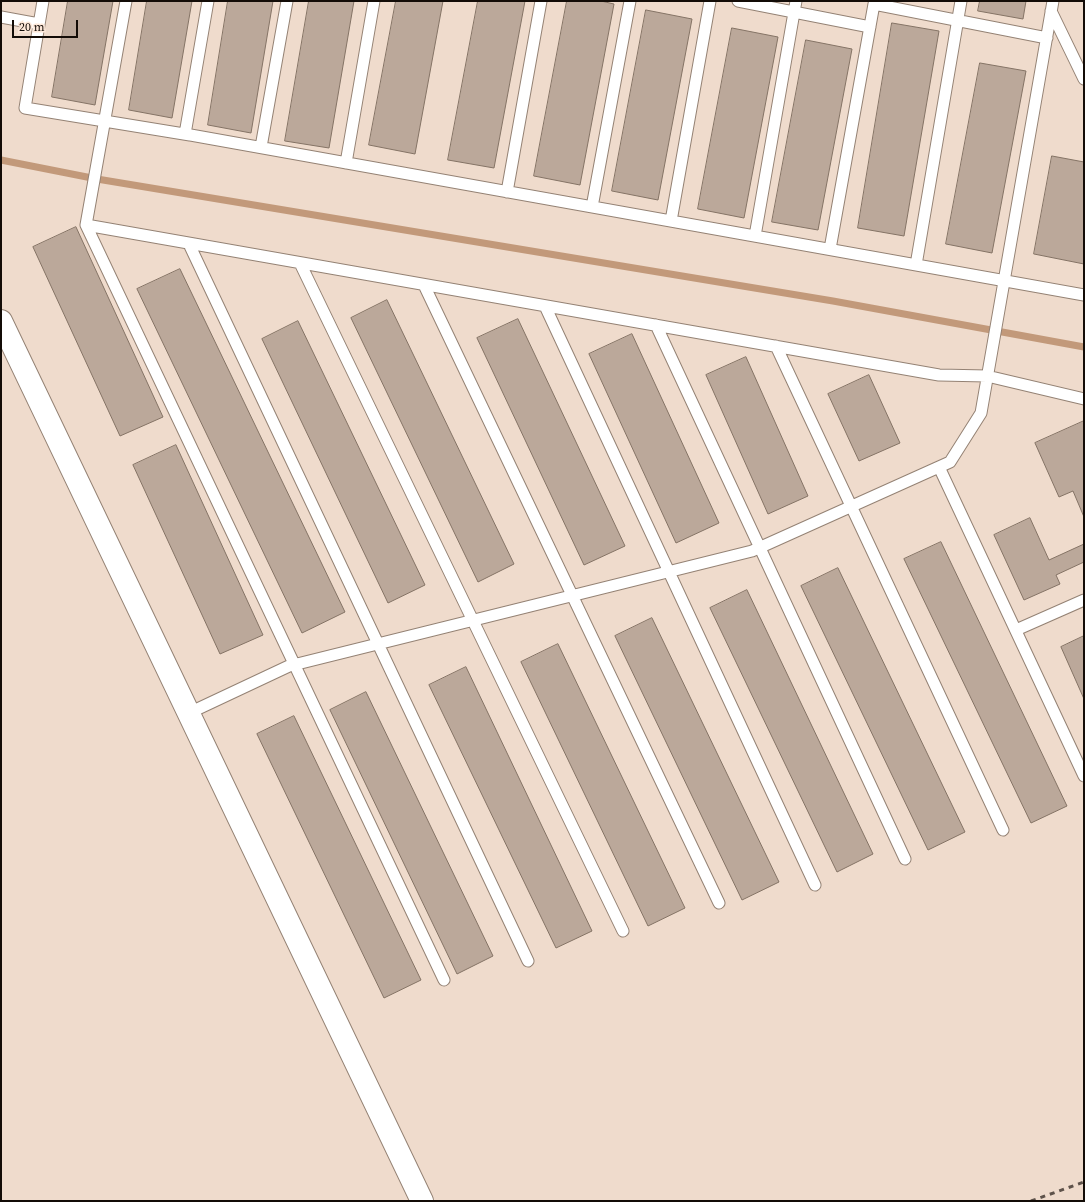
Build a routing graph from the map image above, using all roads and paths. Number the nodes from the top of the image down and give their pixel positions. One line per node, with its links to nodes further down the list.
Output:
1 (43, 1): 16 (lane)
2 (126, 1): 20 (lane)
3 (208, 1): 21 (lane)
4 (287, 1): 22 (lane)
5 (374, 1): 23 (lane)
6 (541, 1): 24 (lane)
7 (630, 1): 25 (lane)
8 (710, 1): 26 (lane)
9 (738, 1): 12 (lane)
10 (961, 1): 15 (lane)
11 (875, 3): 15 (lane); 17 (lane)
12 (795, 6): 17 (lane); 28 (lane)
13 (1052, 6): 18 (lane); 19 (lane)
14 (1, 17): 16 (lane)
15 (958, 21): 18 (lane); 32 (lane)
16 (39, 24): 20 (lane)
17 (870, 27): 30 (lane)
18 (1047, 38): 33 (lane)
19 (1084, 79)
20 (105, 121): 21 (lane); 27 (lane)
21 (190, 135): 22 (lane)
22 (261, 148): 23 (lane)
23 (346, 163): 24 (lane)
24 (507, 192): 25 (lane)
25 (592, 207): 26 (lane)
26 (671, 221): 28 (lane)
27 (86, 226): 29 (lane); 51 (lane)
28 (755, 236): 30 (lane)
29 (189, 244): 31 (lane); 50 (lane)
30 (830, 249): 32 (lane)
31 (300, 263): 34 (lane); 48 (lane)
32 (916, 264): 33 (lane)
33 (1004, 280): 35 (lane); 40 (lane)
34 (424, 285): 36 (lane); 46 (lane)
35 (1084, 295)
36 (545, 306): 38 (lane); 45 (lane)
37 (1, 321): 52 (street)
38 (656, 325): 39 (lane); 44 (lane)
39 (776, 346): 40 (lane); 43 (lane)
40 (988, 371): 41 (lane); 42 (lane)
41 (1084, 398)
42 (939, 467): 43 (lane); 49 (lane)
43 (851, 507): 44 (lane); 54 (lane)
44 (760, 548): 45 (lane); 55 (lane)
45 (669, 572): 46 (lane); 56 (lane)
46 (573, 596): 48 (lane); 57 (lane)
47 (1084, 600): 49 (lane)
48 (473, 620): 50 (lane); 58 (lane)
49 (1016, 630): 53 (lane)
50 (378, 644): 51 (lane); 59 (lane)
51 (295, 665): 52 (lane); 60 (lane)
52 (189, 713): 61 (street)
53 (1084, 776)
54 (1003, 830)
55 (904, 859)
56 (815, 885)
57 (719, 903)
58 (623, 931)
59 (528, 961)
60 (444, 980)
61 (422, 1201)

